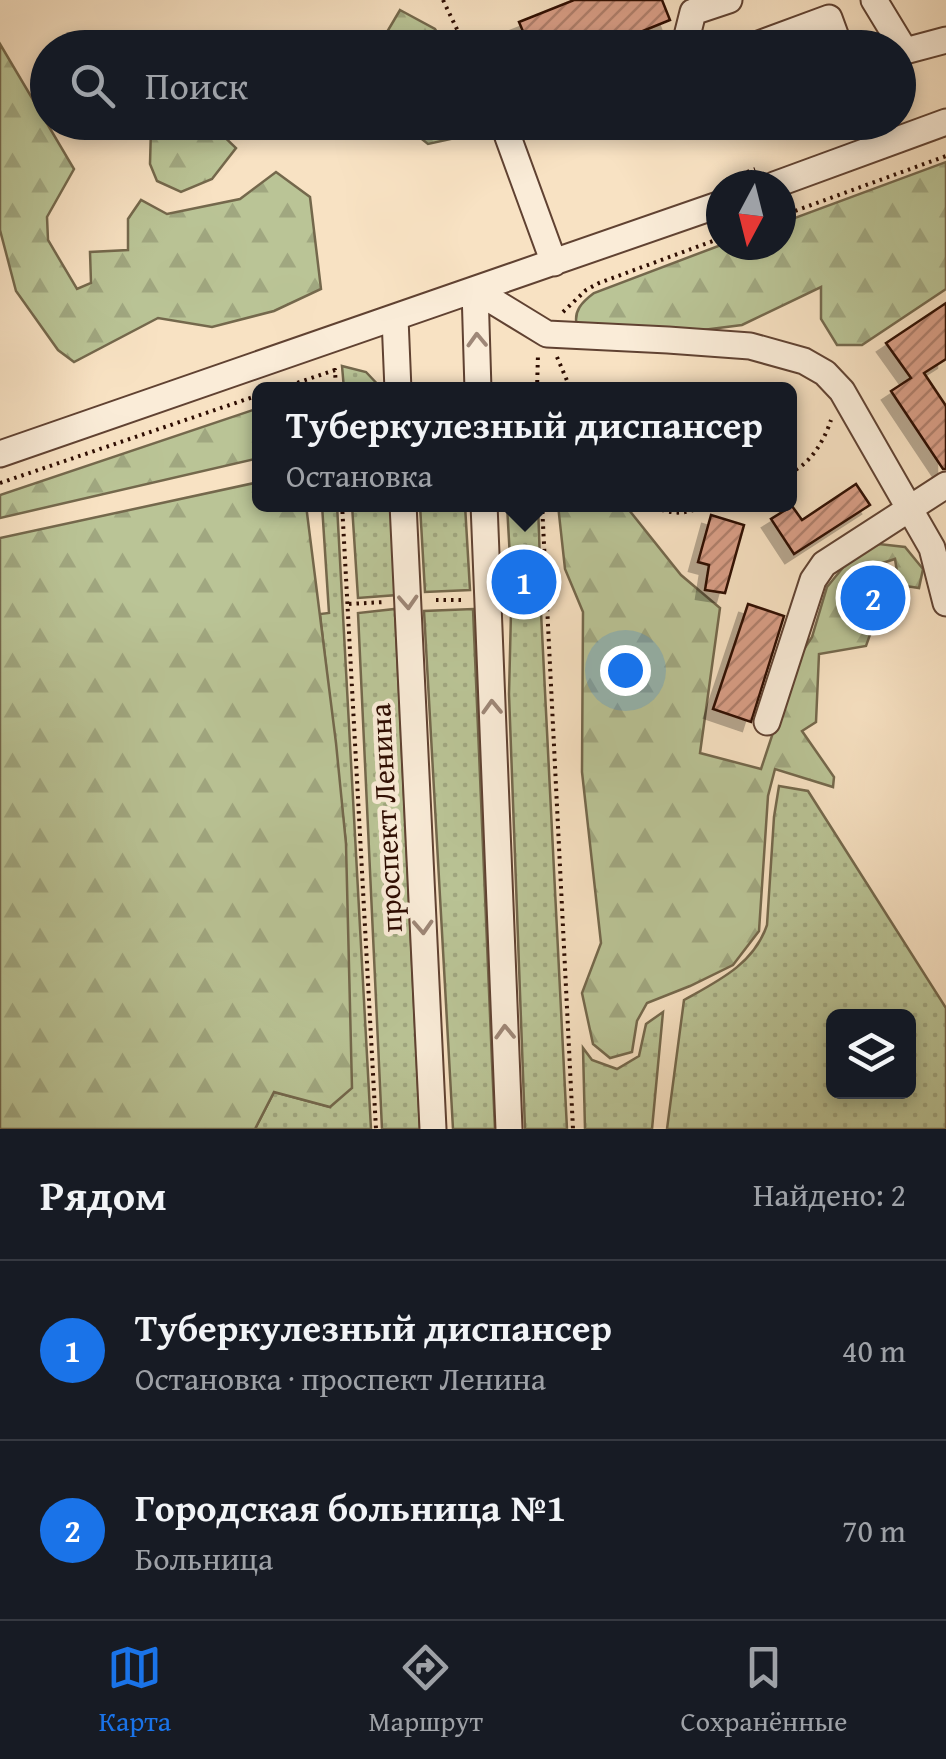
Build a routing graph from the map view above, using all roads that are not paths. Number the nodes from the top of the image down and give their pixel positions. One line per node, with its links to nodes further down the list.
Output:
1 (729, 0): 3 (street)
2 (874, 0): 6 (street)
3 (694, 6)
4 (797, 30): 5 (street)
5 (833, 30)
6 (890, 30)
7 (946, 40): 8 (street)
8 (916, 50)
9 (946, 122): 10 (street)
10 (916, 133)
11 (509, 140): 17 (street)
12 (874, 140): 14 (street)
13 (896, 140): 14 (street)
14 (877, 147): 15 (street)
15 (796, 177)
16 (706, 209): 17 (street)
17 (554, 263): 18 (street)
18 (475, 290): 19 (street); 21 (street, one-way to 18); 24 (street)
19 (395, 318): 20 (street); 22 (street)
20 (398, 382)
21 (478, 382)
22 (0, 454)
23 (946, 485): 24 (street)
24 (909, 507): 27 (street); 29 (street)
25 (403, 512): 30 (street, проспект Ленина, one-way to 30)
26 (484, 512): 31 (street, one-way to 26)
27 (939, 545): 28 (street)
28 (946, 603)
29 (768, 722)
30 (433, 1129)
31 (509, 1129)

